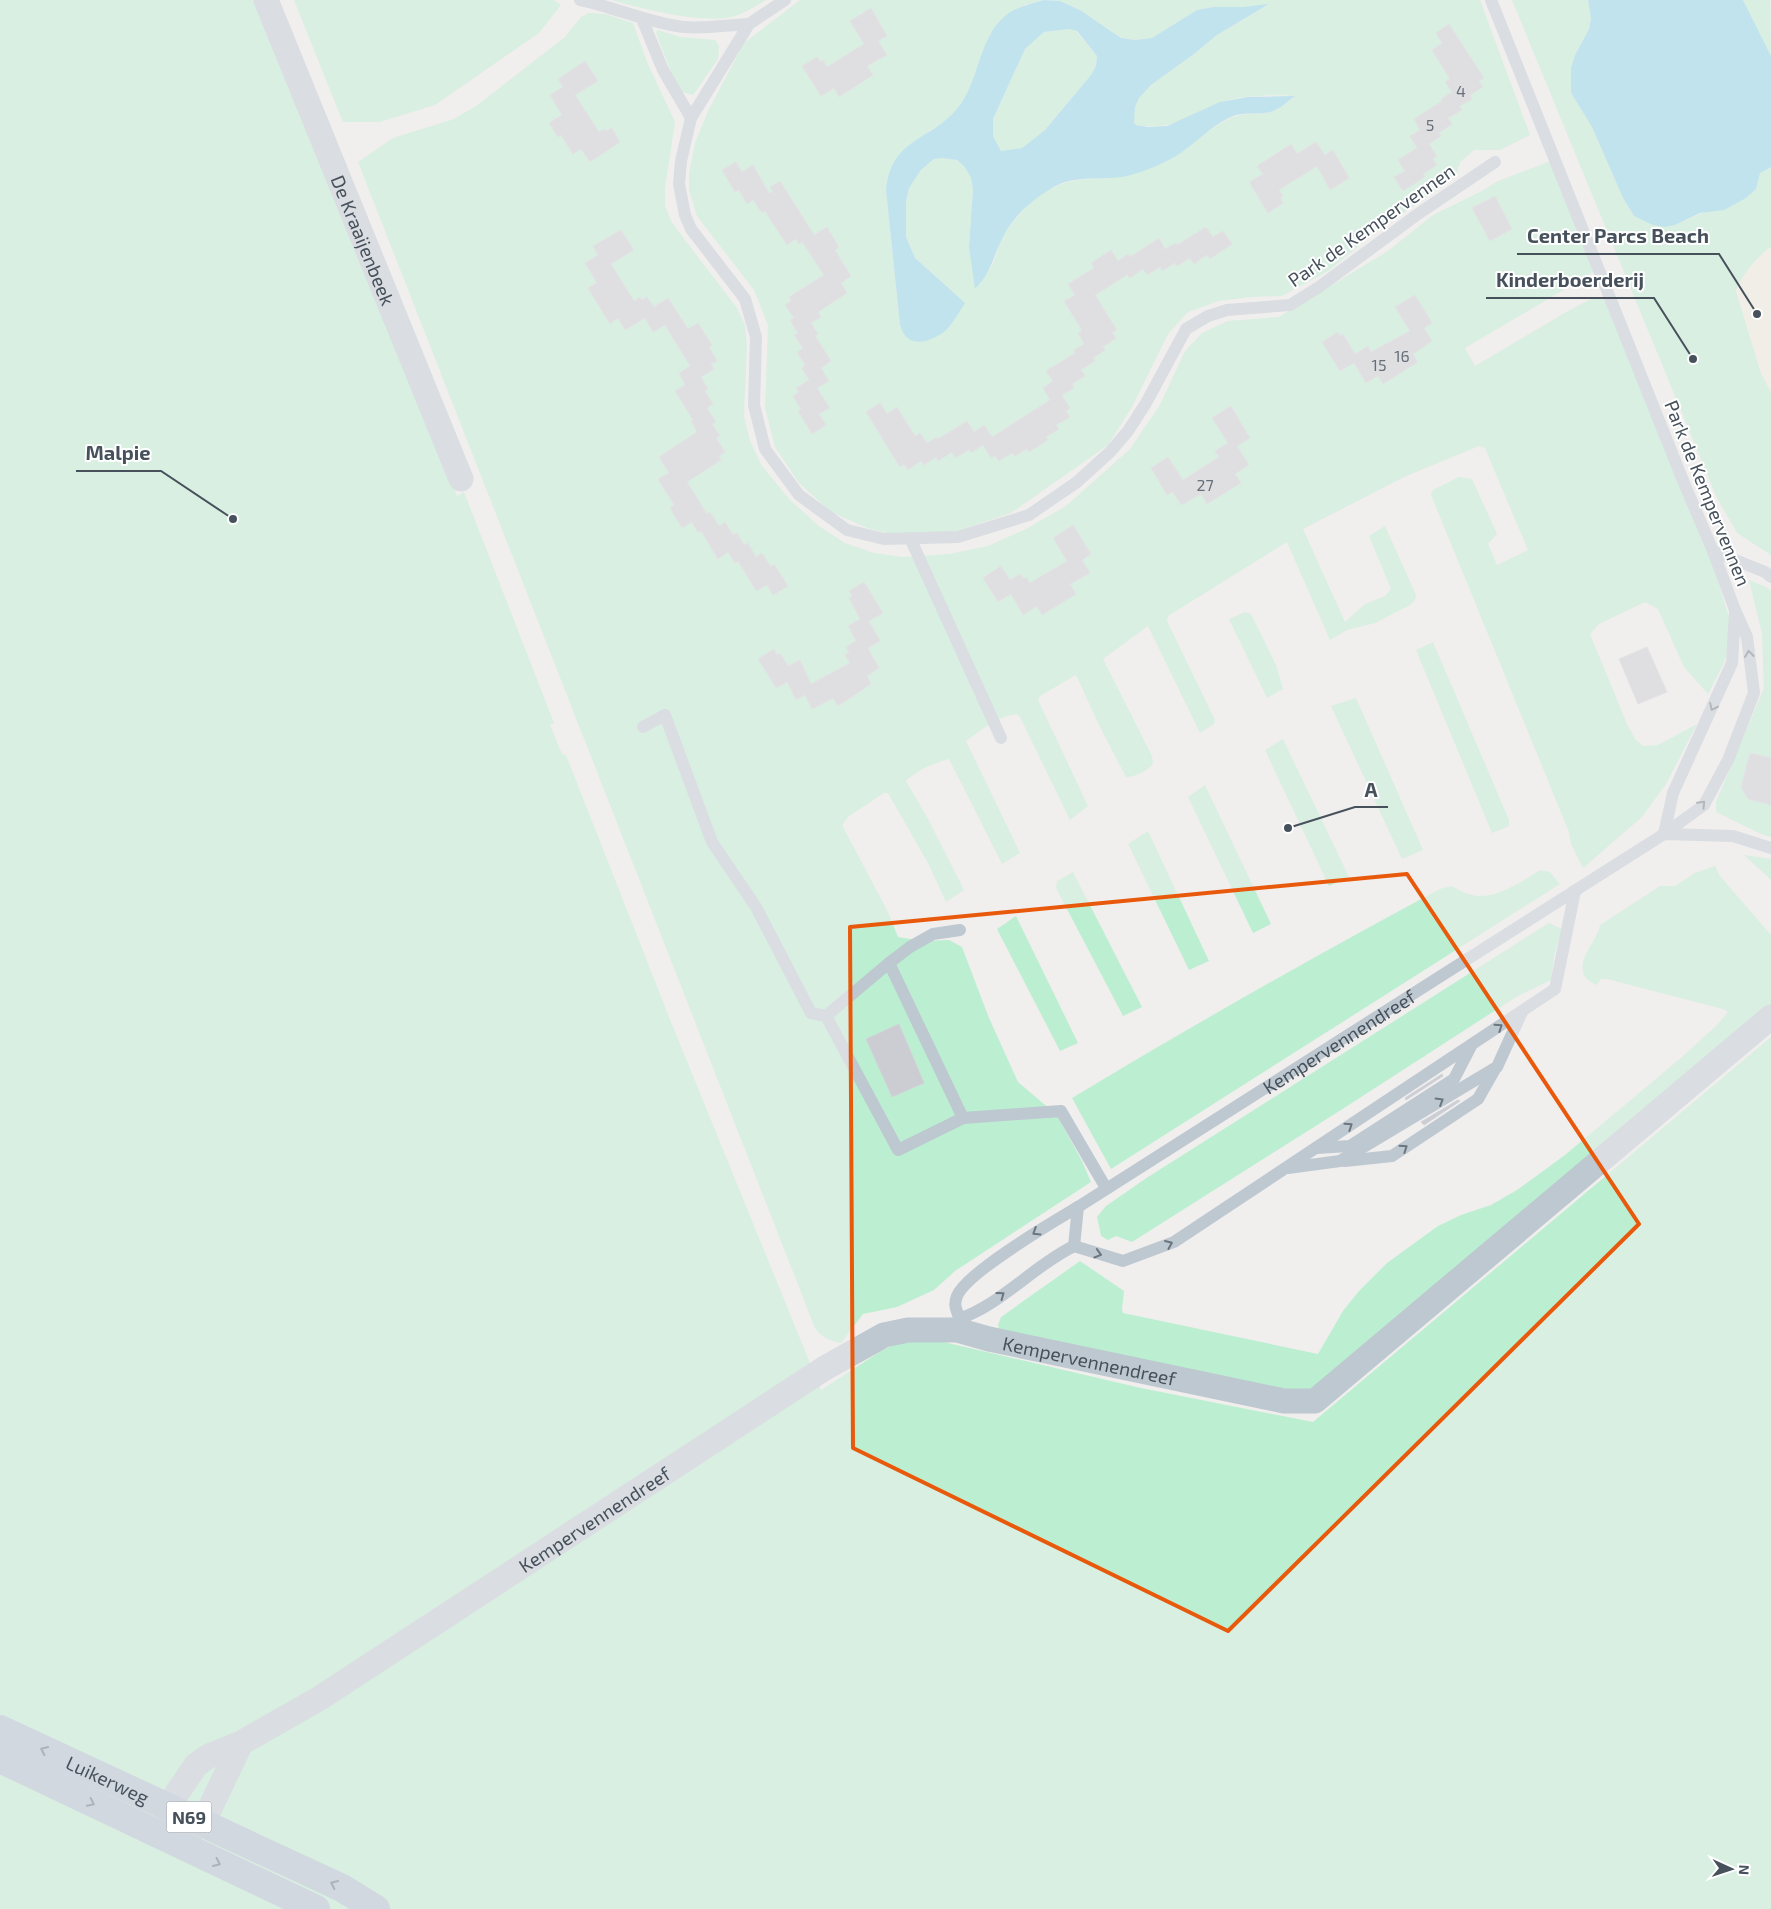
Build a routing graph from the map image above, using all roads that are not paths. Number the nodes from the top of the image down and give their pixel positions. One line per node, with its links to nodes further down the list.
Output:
1 (266, 0): 9 (street, De Kraaijenbeek)
2 (580, 0): 5 (lane)
3 (785, 0): 6 (lane, Park de Kempervennen)
4 (1491, 0): 11 (lane, Park de Kempervennen)
5 (642, 19): 6 (lane); 7 (lane)
6 (749, 24): 7 (lane, Park de Kempervennen)
7 (691, 118): 10 (lane, Park de Kempervennen)
8 (1495, 162): 10 (lane, Park de Kempervennen)
9 (461, 479)
10 (910, 538): 15 (lane)
11 (1713, 551): 12 (lane); 13 (lane, Park de Kempervennen)
12 (1771, 577)
13 (1735, 610): 16 (lane, Park de Kempervennen, one-way to 16); 16 (lane, Park de Kempervennen, one-way to 13)
14 (643, 727): 22 (lane)
15 (1001, 738)
16 (1664, 834): 17 (lane); 18 (lane, Kempervennendreef)
17 (1771, 848)
18 (1575, 891): 21 (lane); 30 (lane, Kempervennendreef)
19 (960, 930): 20 (lane)
20 (889, 963): 22 (lane); 26 (lane)
21 (1522, 1011): 24 (lane, one-way to 21); 25 (lane)
22 (826, 1016): 26 (lane)
23 (1771, 1017): 33 (street, Kempervennendreef)
24 (1471, 1045): 27 (lane, one-way to 24); 27 (lane)
25 (1497, 1067): 28 (lane, one-way to 25); 28 (lane, one-way to 25)
26 (963, 1118): 30 (lane)
27 (1316, 1148): 29 (lane)
28 (1340, 1161): 29 (lane)
29 (1286, 1168): 32 (lane, one-way to 29)
30 (1106, 1188): 31 (lane, Kempervennendreef)
31 (1078, 1207): 32 (lane); 33 (lane, Kempervennendreef, one-way to 33)
32 (1074, 1246): 33 (lane, one-way to 32)
33 (958, 1325): 35 (street, Kempervennendreef)
34 (0, 1729): 37 (main road, Luikerweg / N69, one-way to 34)
35 (241, 1743): 37 (street, Kempervennendreef); 38 (street)
36 (0, 1760): 39 (main road, Luikerweg / N69, one-way to 39)
37 (167, 1808): 38 (main road, Luikerweg / N69); 39 (street)
38 (203, 1822): 39 (street); 41 (main road, Luikerweg / N69, one-way to 38)
39 (173, 1842): 40 (main road, Luikerweg / N69, one-way to 40)
40 (316, 1909)
41 (376, 1909)

